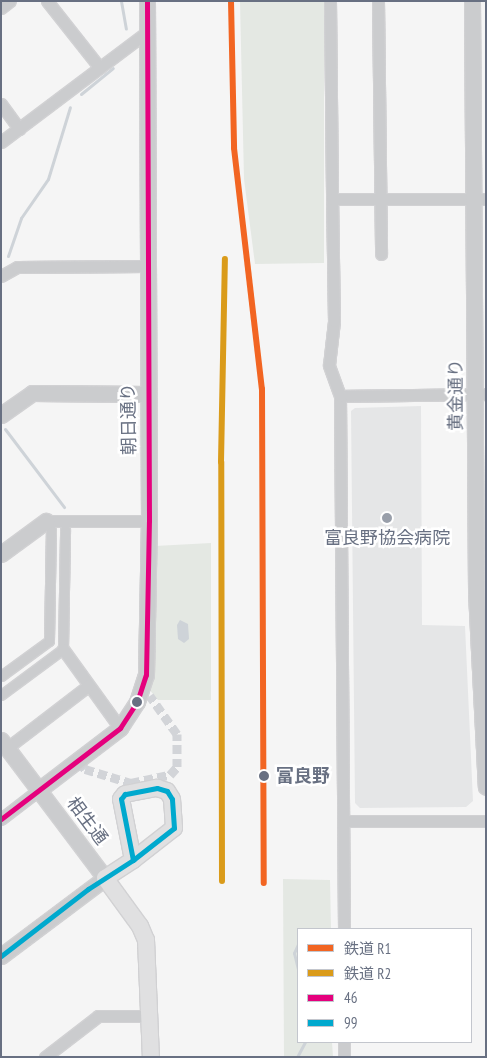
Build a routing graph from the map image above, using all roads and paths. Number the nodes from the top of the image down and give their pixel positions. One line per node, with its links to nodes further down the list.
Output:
1 (10, 1): 7 (street)
2 (48, 1): 9 (street)
3 (147, 1): 8 (street, 朝日通り)
4 (330, 1): 13 (street)
5 (378, 1): 15 (street)
6 (472, 1): 14 (street, 黄金通り)
7 (1, 8)
8 (147, 32): 9 (street); 17 (street, 朝日通り)
9 (100, 68): 11 (street)
10 (1, 104): 11 (street)
11 (19, 129): 12 (street)
12 (1, 142)
13 (332, 199): 15 (street); 21 (street)
14 (480, 199): 15 (street); 20 (street, 黄金通り)
15 (380, 200): 16 (street)
16 (381, 254)
17 (147, 266): 18 (street); 19 (street, 朝日通り)
18 (1, 276)
19 (147, 394): 22 (street); 23 (street, 朝日通り)
20 (480, 394): 21 (street); 27 (street, 黄金通り)
21 (340, 396): 38 (street)
22 (1, 415)
23 (149, 521): 24 (street); 33 (street, 朝日通り)
24 (49, 525): 26 (street); 30 (street)
25 (65, 529): 28 (street)
26 (1, 554)
27 (481, 589): 29 (street, 黄金通り)
28 (63, 649): 31 (street); 32 (street)
29 (483, 664): 35 (street, 黄金通り)
30 (1, 676)
31 (89, 684): 33 (street); 34 (street)
32 (1, 695)
33 (120, 728): 36 (street, 朝日通り)
34 (4, 744): 36 (street, 相生通)
35 (486, 788)
36 (40, 789): 37 (street); 41 (street, 相生通)
37 (1, 819)
38 (344, 821): 39 (street); 42 (street)
39 (486, 821)
40 (133, 860): 41 (main road)
41 (105, 878): 43 (street); 44 (main road)
42 (344, 928)
43 (1, 956)
44 (151, 1016): 46 (street); 47 (main road)
45 (344, 1043): 48 (street)
46 (45, 1057)
47 (151, 1057)
48 (344, 1057)

